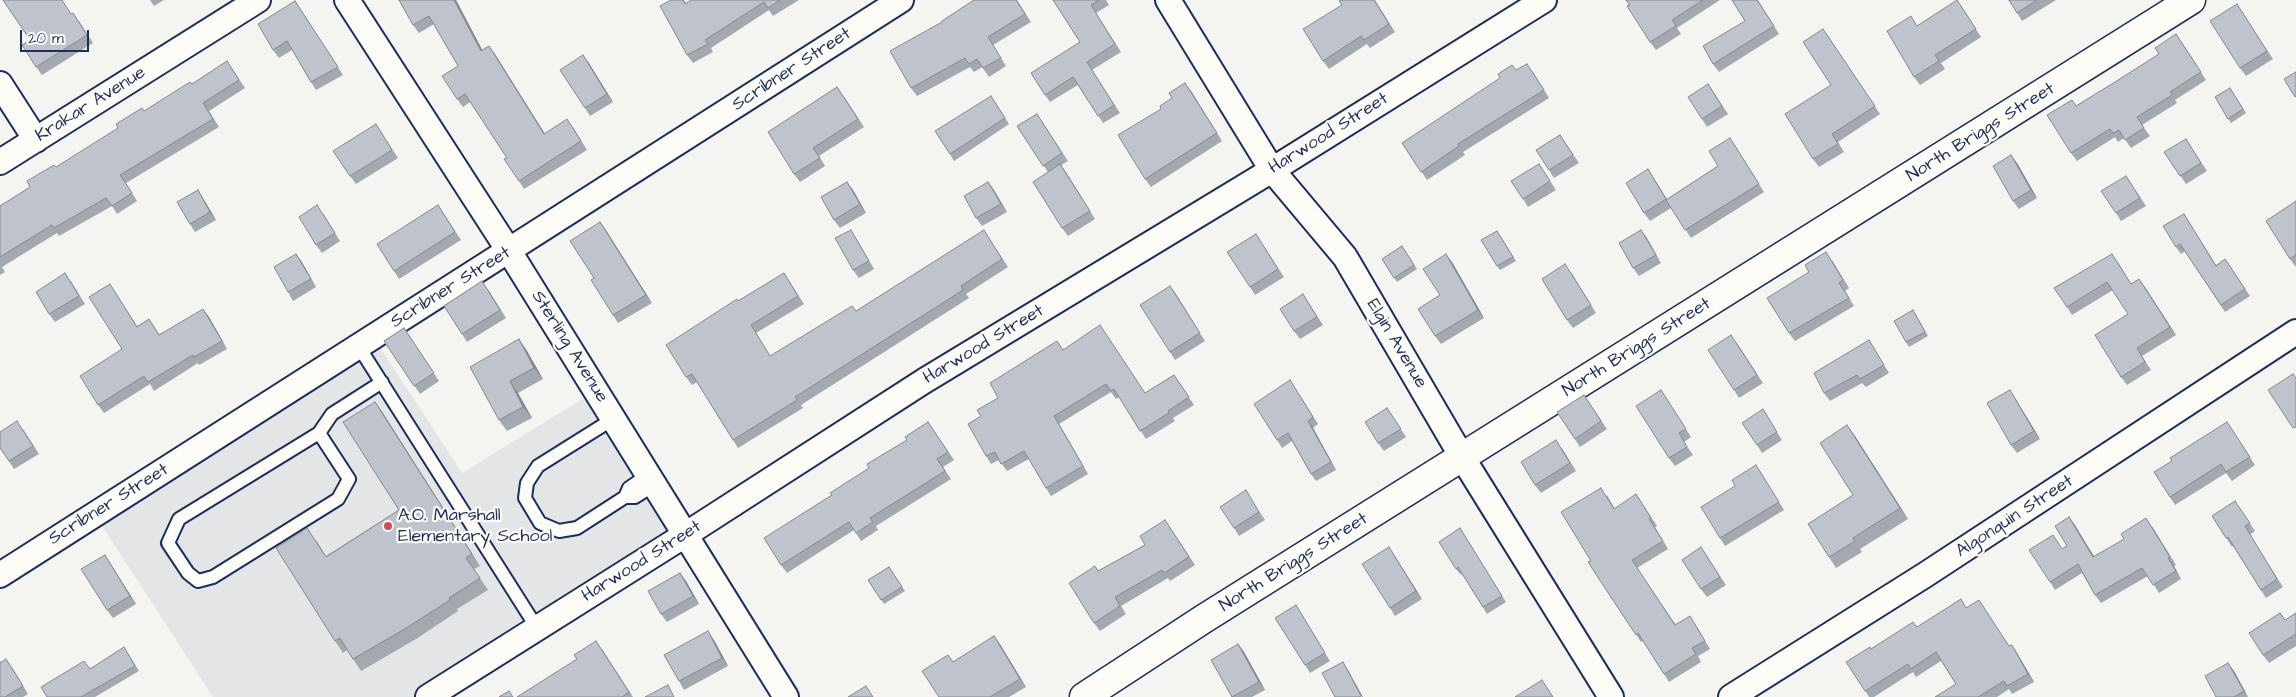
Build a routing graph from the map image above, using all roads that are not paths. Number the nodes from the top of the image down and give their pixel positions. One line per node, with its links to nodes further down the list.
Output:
1 (258, 0): 8 (street, Krakar Avenue)
2 (348, 0): 11 (street, Sterling Avenue)
3 (901, 0): 11 (street, Scribner Street)
4 (1168, 0): 10 (street, Elgin Avenue)
5 (1544, 0): 10 (street, Harwood Street)
6 (2191, 0): 17 (street, North Briggs Street)
7 (0, 84): 8 (street)
8 (36, 140): 9 (street, Krakar Avenue)
9 (0, 162)
10 (1272, 170): 17 (street, Elgin Avenue); 19 (street, Harwood Street)
11 (509, 251): 13 (street, Scribner Street); 15 (street, Sterling Avenue)
12 (2296, 332): 26 (street, Algonquin Street)
13 (359, 347): 14 (lane); 20 (street, Scribner Street)
14 (382, 382): 16 (lane); 21 (lane)
15 (613, 419): 18 (street, Sterling Avenue); 18 (lane)
16 (319, 433): 16 (lane)
17 (1462, 457): 24 (street, North Briggs Street); 25 (street, Elgin Avenue)
18 (651, 480): 19 (street, Sterling Avenue)
19 (685, 535): 21 (street, Harwood Street); 23 (street, Sterling Avenue)
20 (0, 575)
21 (537, 628): 22 (street, Harwood Street)
22 (428, 697)
23 (786, 697)
24 (1084, 697)
25 (1611, 697)
26 (1731, 697)

